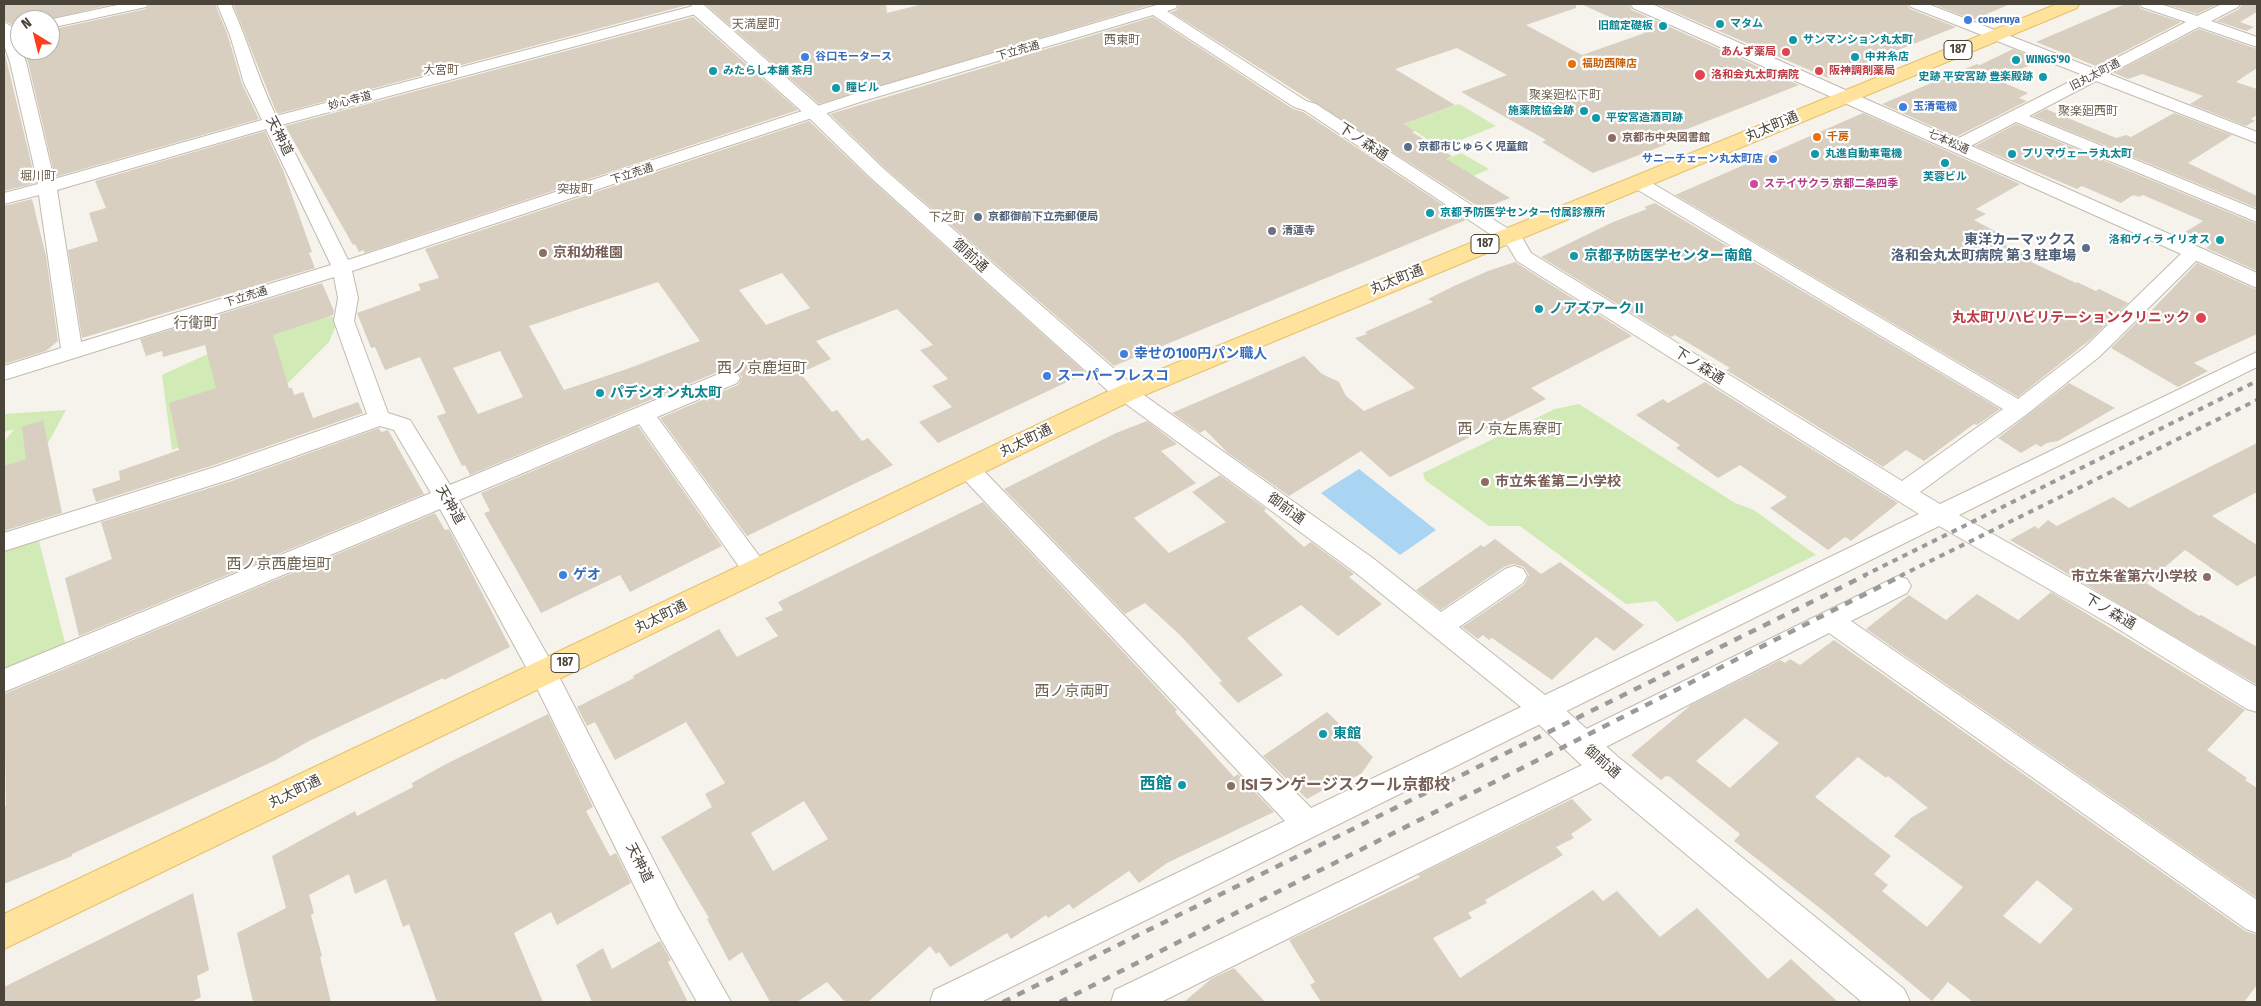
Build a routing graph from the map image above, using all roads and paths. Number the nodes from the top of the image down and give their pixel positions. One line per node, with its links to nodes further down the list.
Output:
1 (141, 4): 11 (street)
2 (224, 4): 20 (street, 天神道)
3 (1175, 4): 10 (street, 下立売通)
4 (1639, 4): 17 (street, 七本松通)
5 (1916, 4): 14 (street)
6 (2071, 4): 14 (main road, 丸太町通 / 187)
7 (2147, 4): 12 (street)
8 (2233, 4): 12 (street, 旧丸太町通)
9 (695, 6): 18 (street, 御前通); 20 (street, 妙心寺道)
10 (1147, 8): 18 (street, 下立売通); 27 (street, 下ノ森通)
11 (60, 22)
12 (2198, 22): 15 (street); 16 (street, 旧丸太町通)
13 (9, 32): 24 (street)
14 (1996, 35): 16 (street); 17 (main road, 丸太町通 / 187)
15 (2257, 42)
16 (2096, 74): 19 (street, 旧丸太町通); 21 (street)
17 (1846, 97): 22 (street, 七本松通); 23 (main road, 丸太町通 / 187)
18 (814, 112): 29 (street, 下立売通); 35 (street, 御前通)
19 (2015, 116): 22 (street, 旧丸太町通); 26 (street)
20 (272, 122): 24 (street, 妙心寺道); 29 (street, 天神道)
21 (2257, 138)
22 (1957, 146): 28 (street, 七本松通)
23 (1639, 183): 27 (main road, 丸太町通 / 187); 36 (street)
24 (48, 186): 25 (street, 妙心寺道); 31 (street)
25 (4, 199)
26 (2257, 217)
27 (1511, 239): 35 (main road, 丸太町通 / 187); 40 (street, 下ノ森通)
28 (2194, 252): 30 (street, 七本松通); 36 (street)
29 (342, 268): 31 (street, 下立売通); 38 (street, 天神道)
30 (2257, 281)
31 (72, 352): 33 (street, 下立売通)
32 (2257, 359): 42 (street)
33 (4, 373)
34 (729, 378): 37 (street)
35 (1126, 393): 39 (main road, 丸太町通 / 187); 48 (street, 御前通)
36 (2019, 409): 40 (street)
37 (643, 413): 41 (street); 44 (street)
38 (380, 418): 41 (street, 天神道); 43 (street)
39 (968, 469): 44 (main road, 丸太町通 / 187); 54 (street)
40 (1903, 492): 42 (street, 下ノ森通)
41 (444, 495): 49 (street, 天神道); 50 (street)
42 (1939, 515): 51 (street, 下ノ森通); 52 (street)
43 (4, 542)
44 (756, 571): 49 (main road, 丸太町通 / 187)
45 (1514, 576): 48 (street)
46 (1898, 586): 47 (street)
47 (1830, 620): 53 (street); 55 (street)
48 (1440, 626): 52 (street, 御前通)
49 (543, 673): 56 (main road, 丸太町通 / 187); 57 (street, 天神道)
50 (4, 680)
51 (2257, 701)
52 (1542, 708): 53 (street, 御前通); 54 (street)
53 (1594, 756): 59 (street); 60 (street, 御前通)
54 (1309, 826): 58 (street)
55 (2257, 918)
56 (4, 932)
57 (715, 1002)
58 (946, 1002)
59 (1127, 1002)
60 (1891, 1002)

